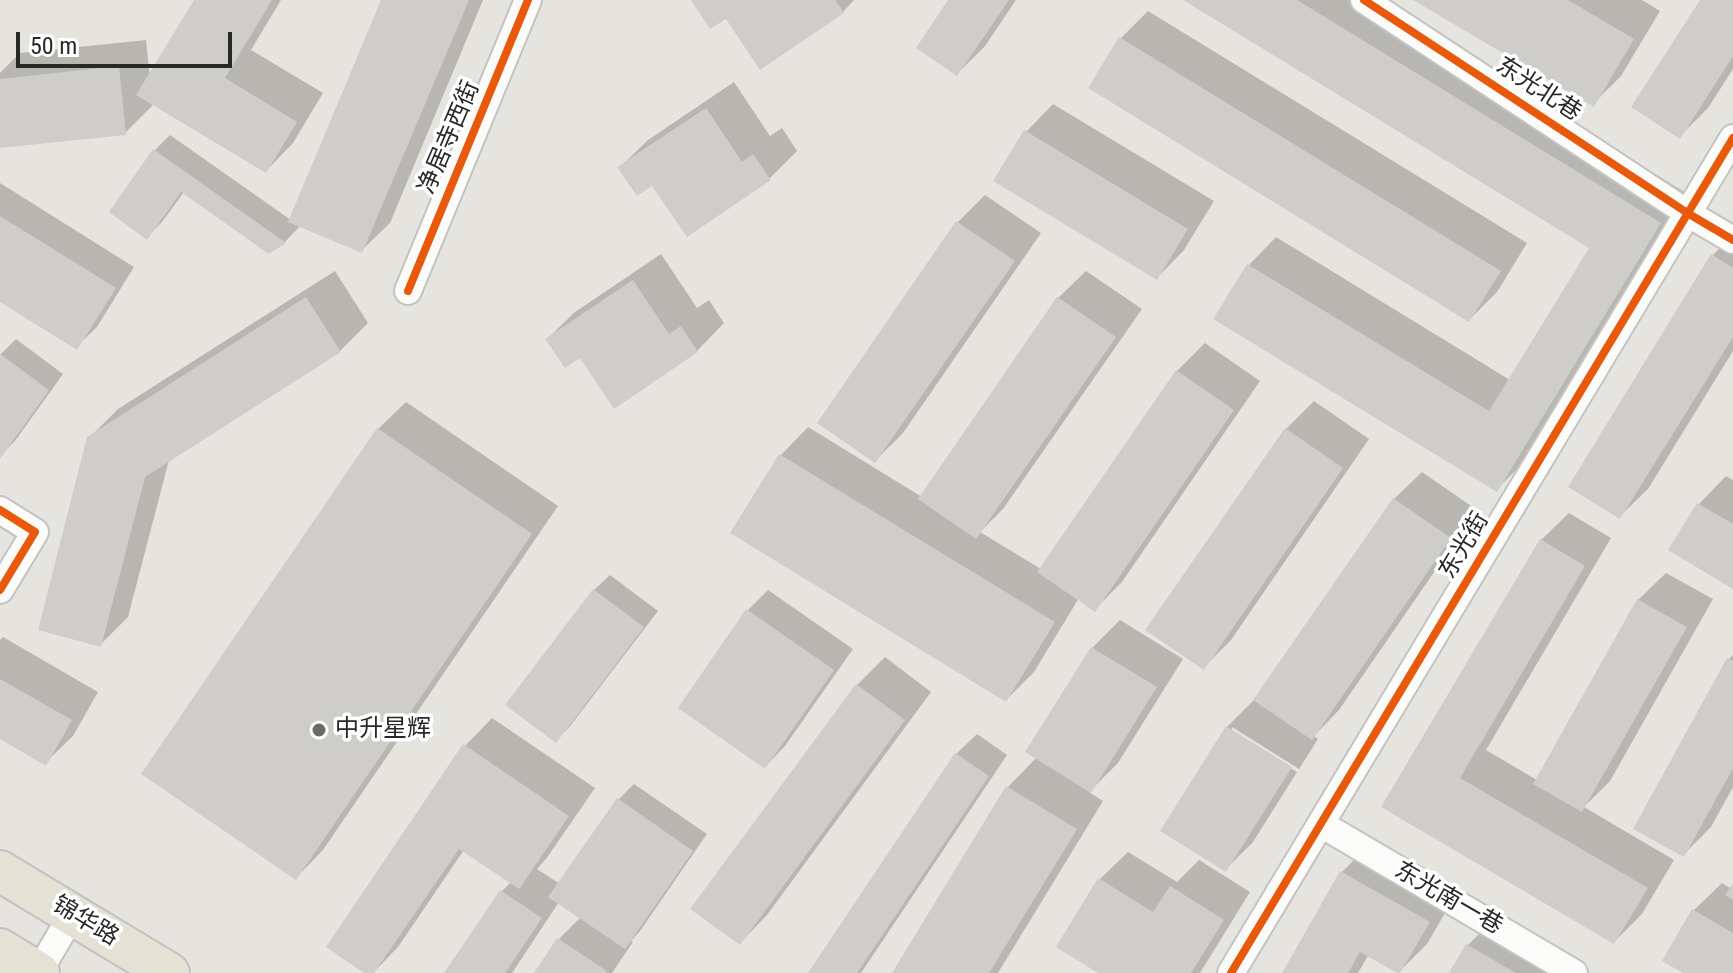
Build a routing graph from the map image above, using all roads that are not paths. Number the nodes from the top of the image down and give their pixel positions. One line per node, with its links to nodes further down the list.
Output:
1 (528, 0): 6 (street, 净居寺西街)
2 (1364, 0): 4 (street, 东光北巷)
3 (1733, 138): 4 (street, 东光街)
4 (1689, 214): 5 (street, 东光北巷); 9 (street, 东光街)
5 (1733, 240)
6 (408, 291)
7 (0, 510): 8 (street)
8 (0, 590)
9 (1321, 824): 15 (street, 东光街); 16 (street, 东光南一巷)
10 (0, 871): 11 (main road, 锦华路)
11 (72, 915): 13 (street); 14 (main road, 锦华路)
12 (0, 949): 13 (main road)
13 (39, 973)
14 (169, 973)
15 (1231, 973)
16 (1574, 973)

